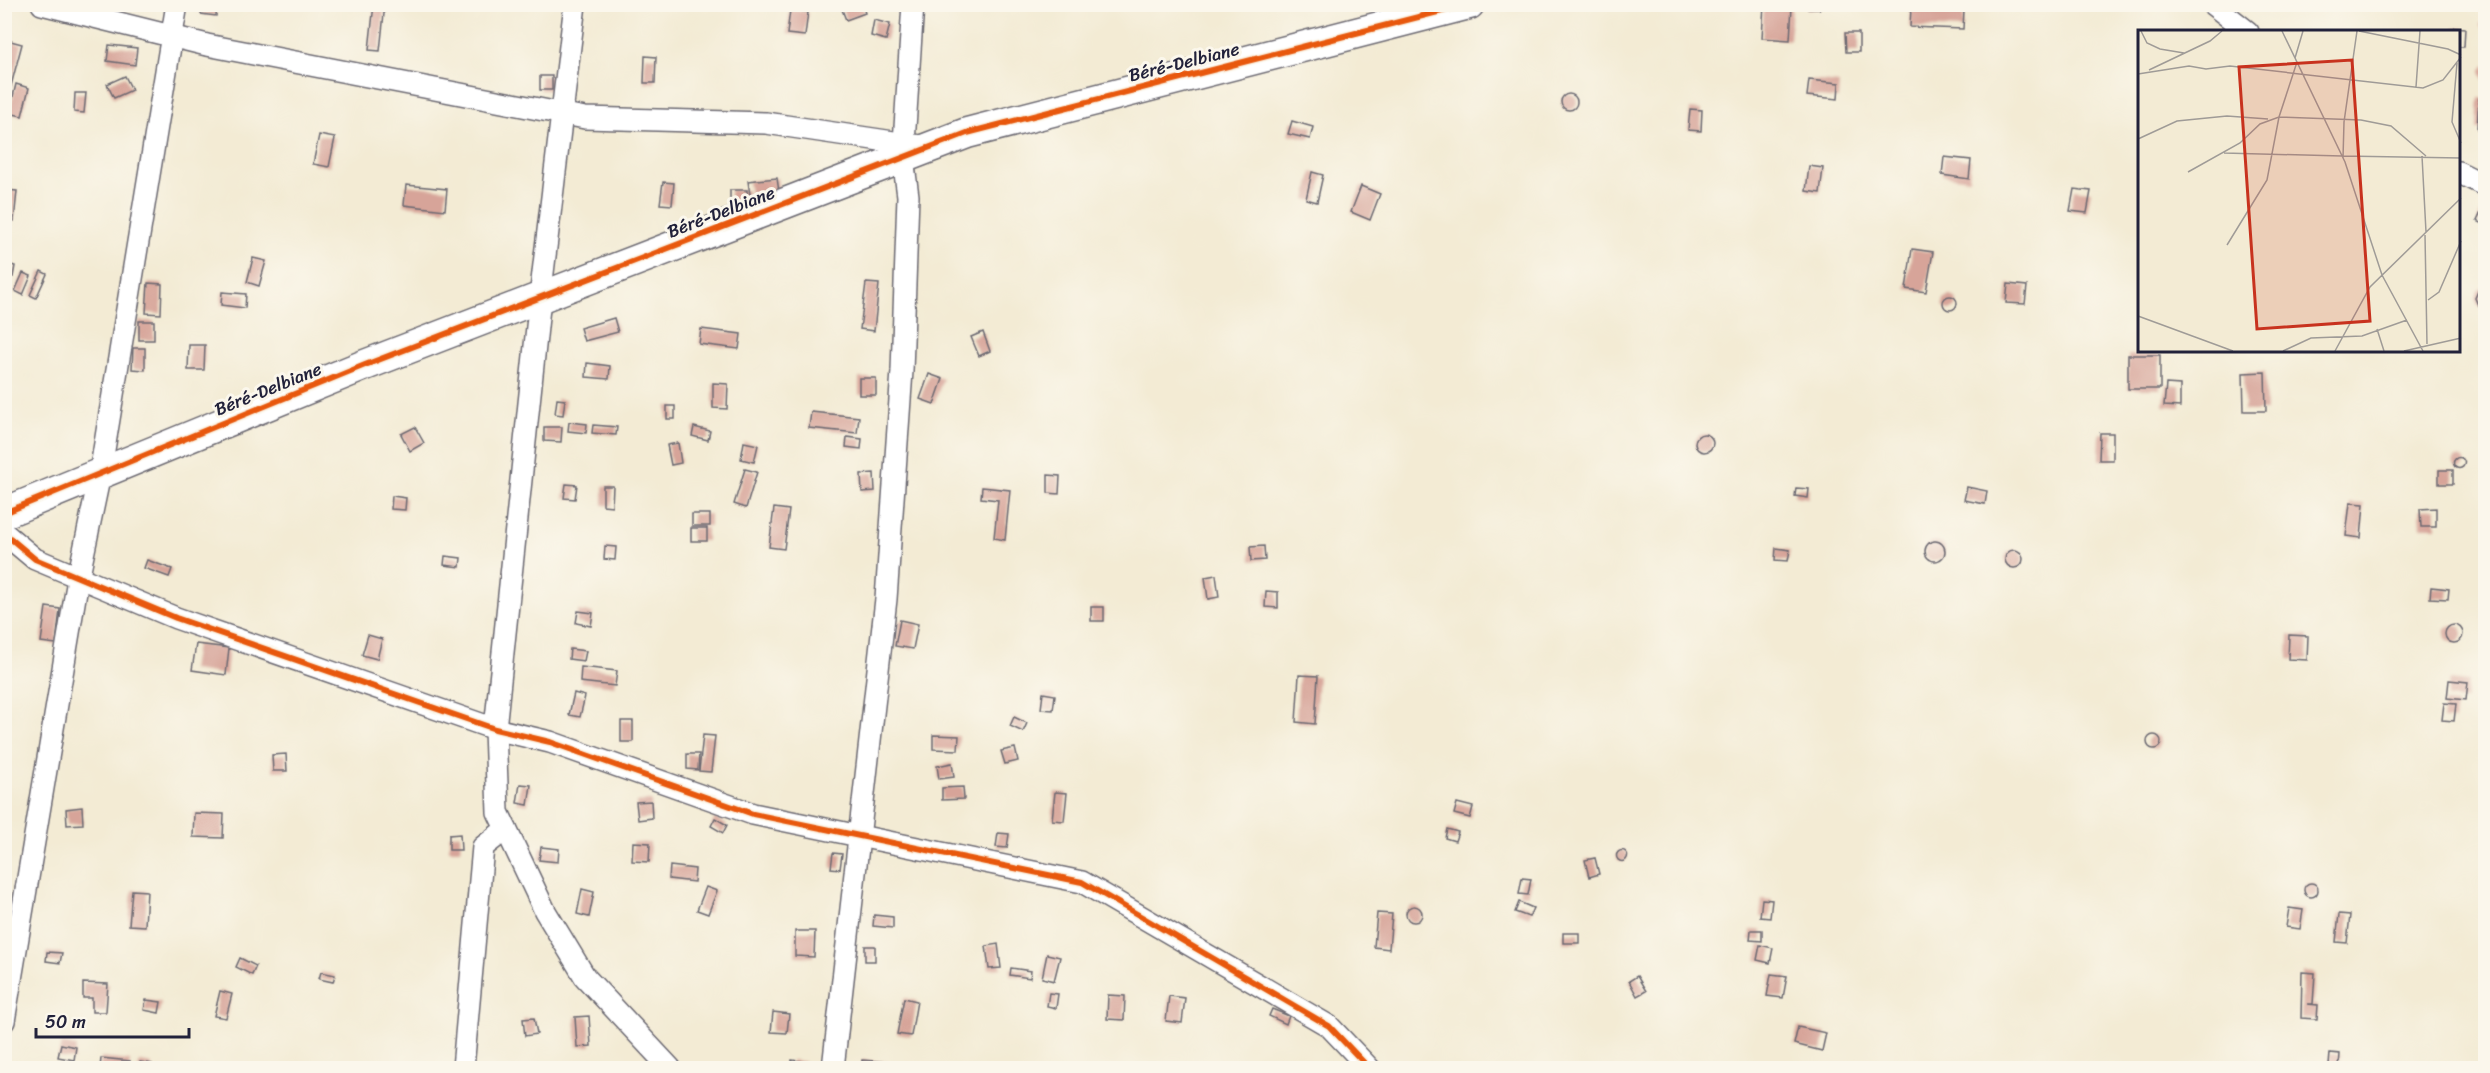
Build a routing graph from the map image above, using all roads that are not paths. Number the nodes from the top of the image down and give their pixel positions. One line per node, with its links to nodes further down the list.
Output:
1 (42, 4): 8 (street)
2 (177, 4): 8 (street)
3 (575, 4): 9 (street)
4 (914, 4): 10 (street)
5 (1469, 4): 10 (street, Béré-Delbiane)
6 (2212, 4): 7 (street)
7 (2245, 30)
8 (172, 36): 9 (street); 14 (street)
9 (561, 114): 10 (street); 13 (street)
10 (912, 149): 13 (street, Béré-Delbiane); 20 (street)
11 (2460, 173): 12 (street)
12 (2486, 186)
13 (540, 298): 14 (street, Béré-Delbiane); 18 (street)
14 (100, 474): 15 (street, Béré-Delbiane); 17 (street)
15 (4, 513)
16 (4, 534): 17 (street)
17 (78, 579): 18 (street); 21 (street)
18 (495, 729): 19 (street); 20 (street)
19 (506, 829): 22 (street); 23 (street)
20 (861, 836): 24 (street); 25 (street)
21 (4, 1021)
22 (463, 1068)
23 (670, 1068)
24 (833, 1068)
25 (1369, 1068)

